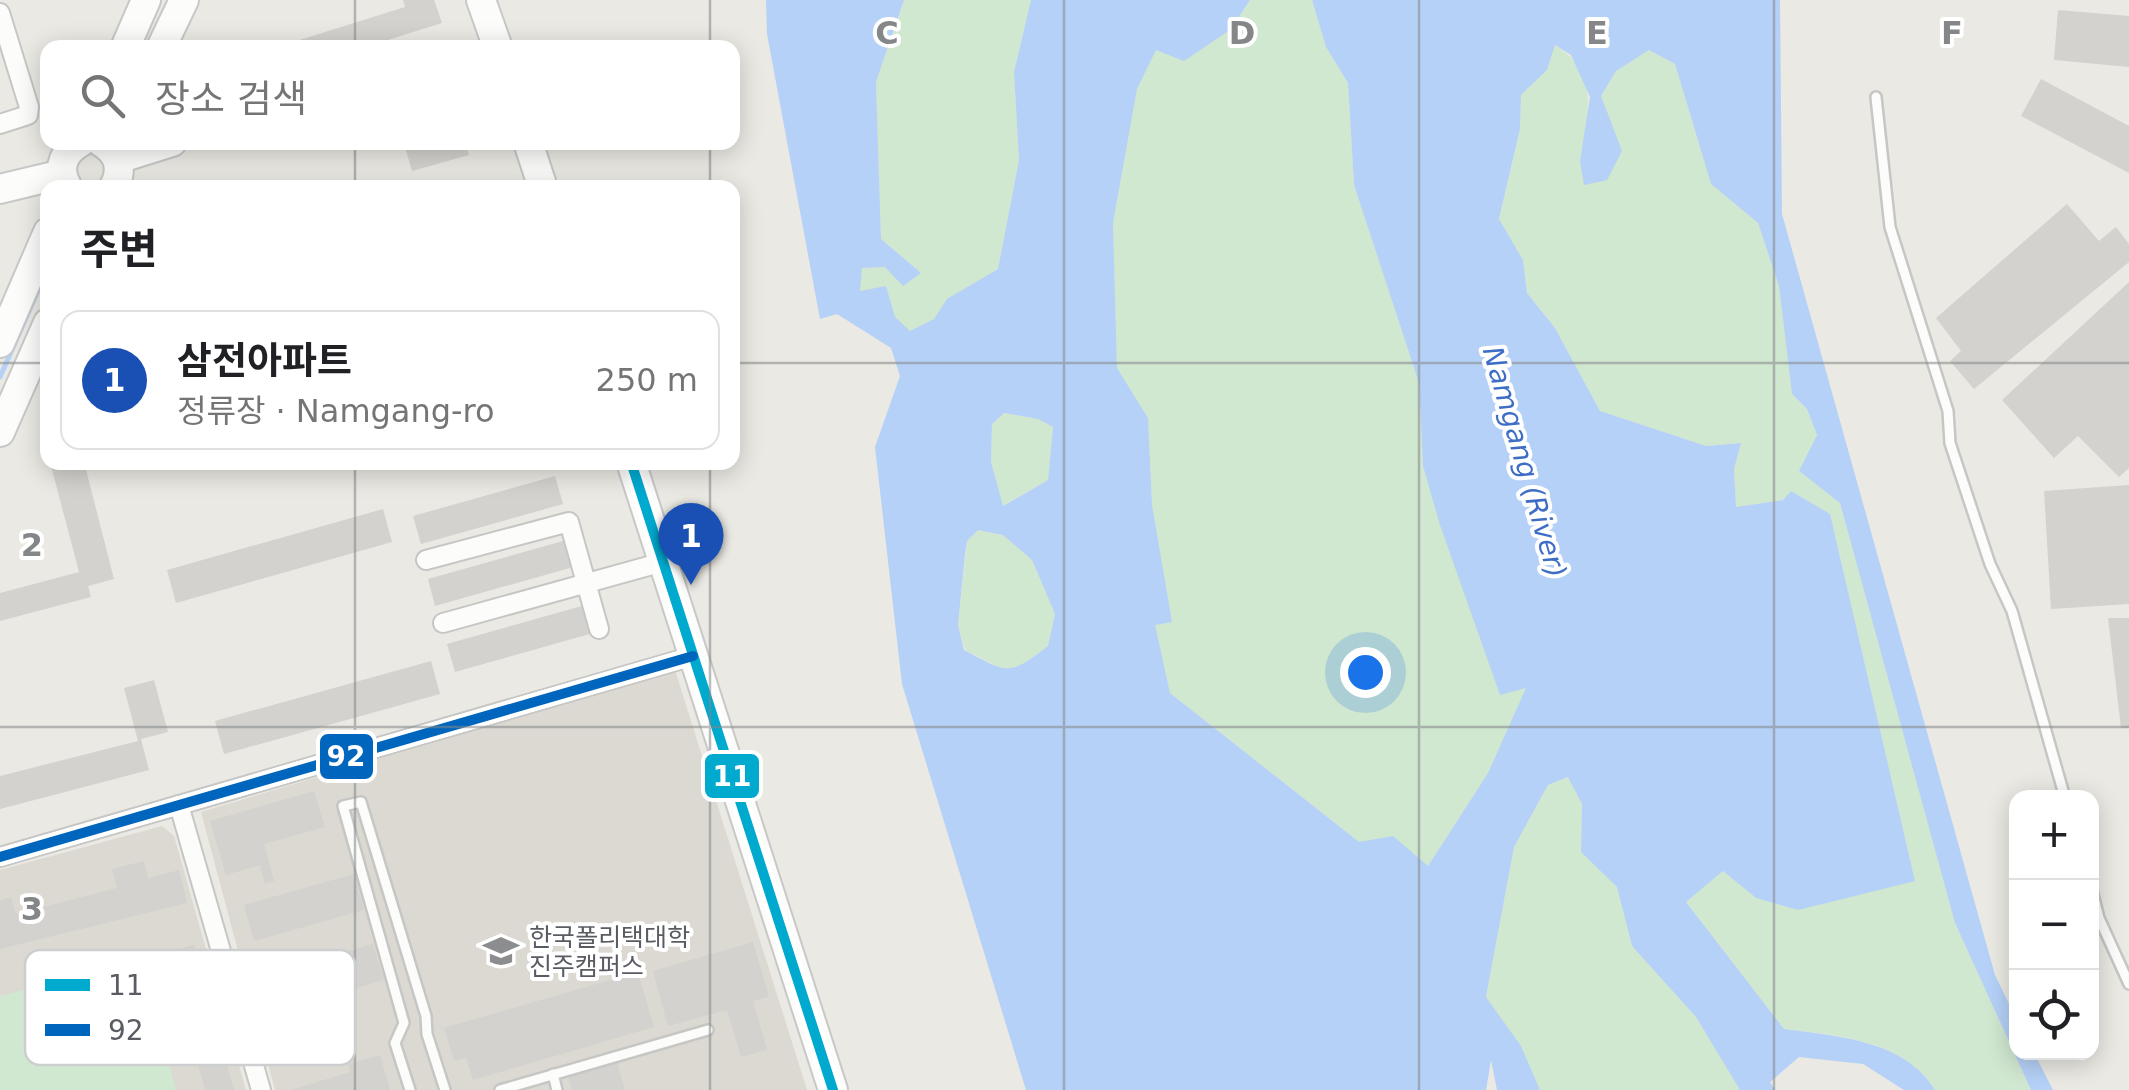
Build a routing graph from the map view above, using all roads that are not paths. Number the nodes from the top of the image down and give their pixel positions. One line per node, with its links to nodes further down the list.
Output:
1 (146, 0): 5 (street)
2 (184, 0): 6 (street)
3 (482, 0): 7 (street)
4 (0, 12): 9 (street)
5 (128, 40)
6 (165, 40)
7 (490, 40)
8 (1876, 98): 29 (lane)
9 (0, 124)
10 (72, 150): 13 (street)
11 (111, 150): 14 (street)
12 (531, 150): 15 (street)
13 (66, 180)
14 (117, 180)
15 (540, 180)
16 (40, 186): 17 (street)
17 (0, 188)
18 (40, 250): 20 (street)
19 (40, 341): 21 (street)
20 (0, 343)
21 (0, 431)
22 (634, 470): 24 (street)
23 (426, 560): 25 (street)
24 (663, 562): 25 (street); 28 (street)
25 (587, 584): 26 (street); 27 (street)
26 (442, 623)
27 (599, 629)
28 (694, 656): 30 (street); 43 (street)
29 (2063, 790)
30 (179, 805): 31 (street); 33 (street)
31 (0, 857)
32 (2099, 914): 34 (lane)
33 (220, 950)
34 (2129, 984)
35 (708, 1030): 37 (lane)
36 (253, 1065): 38 (street)
37 (553, 1074): 41 (lane); 42 (lane)
38 (260, 1090)
39 (410, 1090): 40 (lane)
40 (445, 1090)
41 (500, 1090)
42 (557, 1090)
43 (833, 1090)

